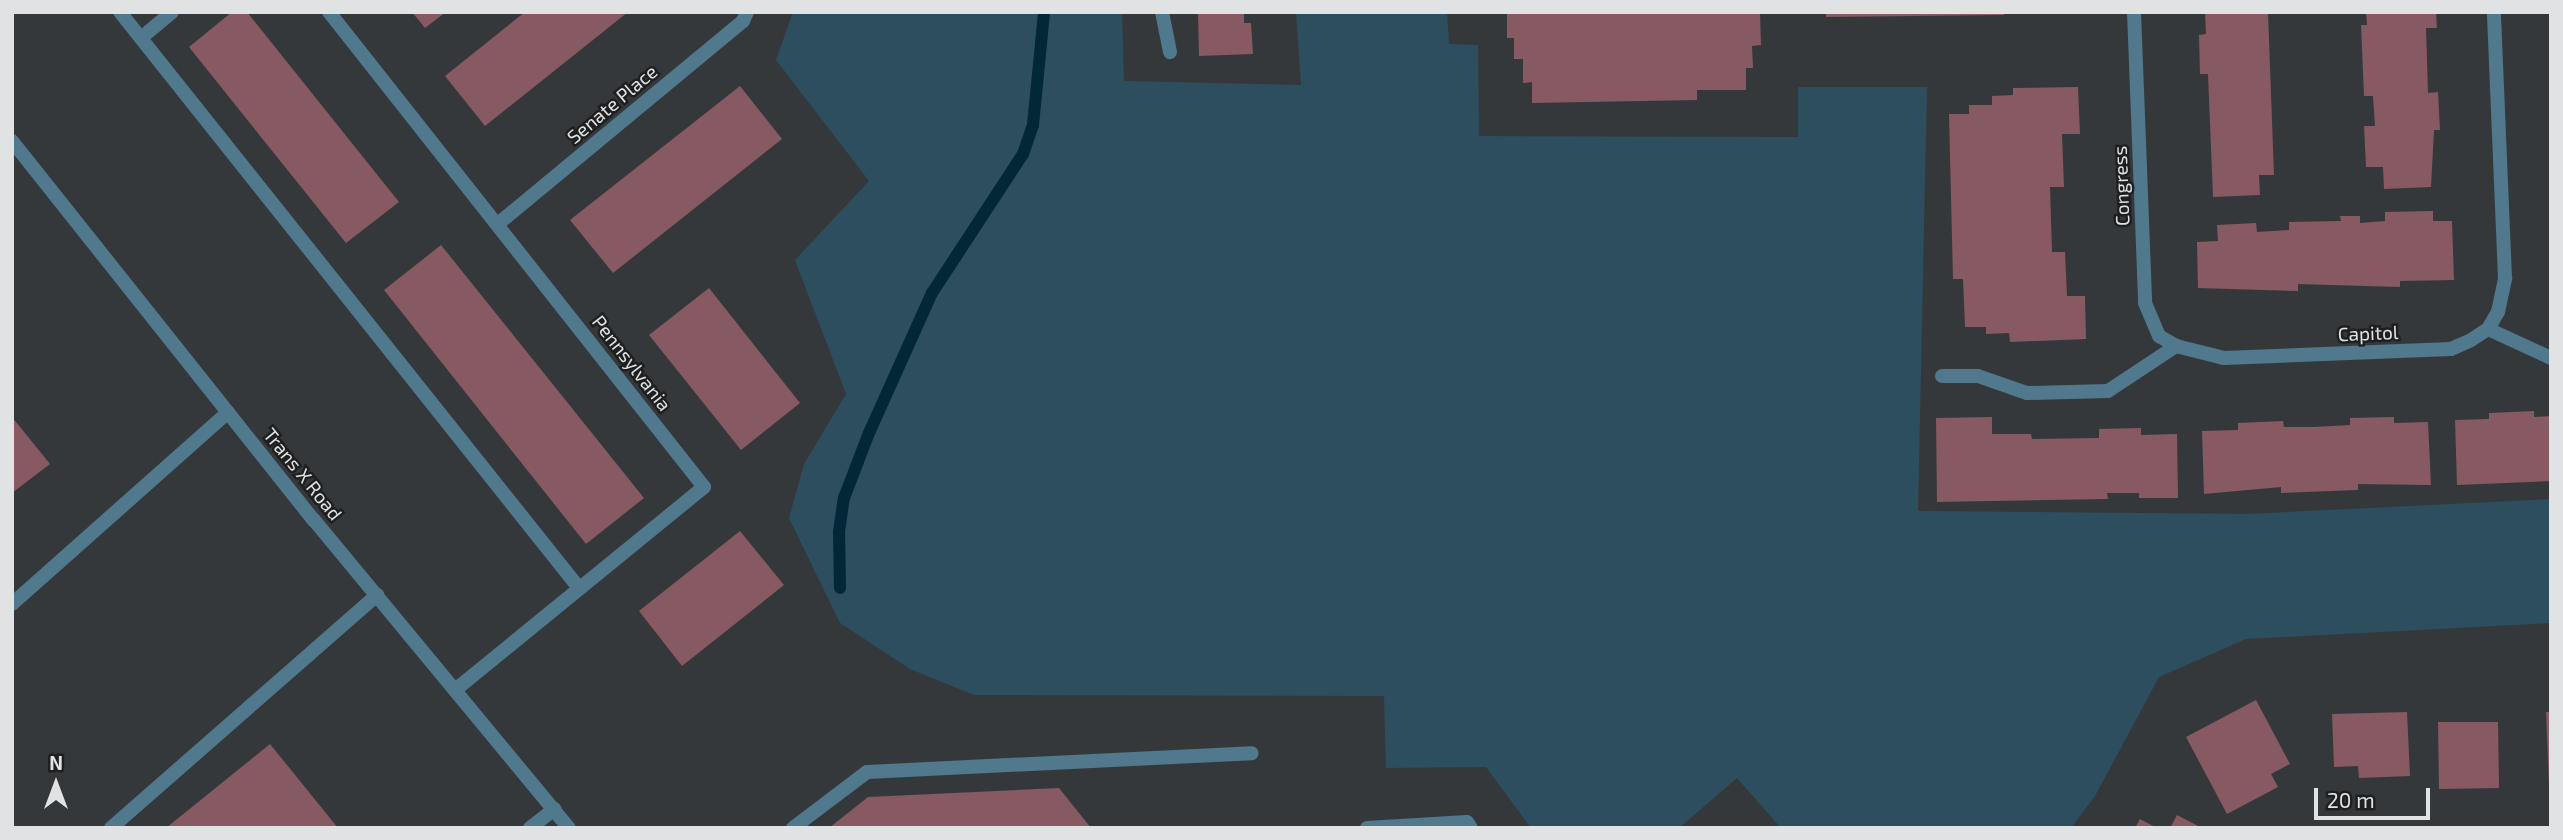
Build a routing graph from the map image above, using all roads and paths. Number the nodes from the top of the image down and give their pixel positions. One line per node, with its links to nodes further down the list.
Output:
1 (120, 12): 8 (street)
2 (172, 12): 8 (street)
3 (329, 12): 11 (street, Pennsylvania)
4 (747, 12): 11 (street, Senate Place)
5 (1162, 12): 9 (street)
6 (2134, 12): 13 (street, Congress)
7 (2494, 12): 12 (street)
8 (141, 38): 17 (street)
9 (1170, 52)
10 (12, 141): 16 (street, Trans X Road)
11 (499, 223): 17 (street, Pennsylvania)
12 (2487, 329): 13 (street, Capitol); 14 (street)
13 (2176, 346): 15 (street)
14 (2551, 358)
15 (1942, 376)
16 (228, 412): 18 (street, Trans X Road); 19 (street)
17 (579, 588): 20 (street, Pennsylvania)
18 (377, 595): 20 (street, Trans X Road); 23 (street)
19 (12, 604)
20 (456, 689): 22 (street, Trans X Road)
21 (1252, 753): 26 (street)
22 (554, 810): 24 (street); 25 (street, Trans X Road)
23 (111, 828)
24 (530, 828)
25 (569, 828)
26 (793, 828)
27 (1367, 828): 28 (street)
28 (1471, 828)

